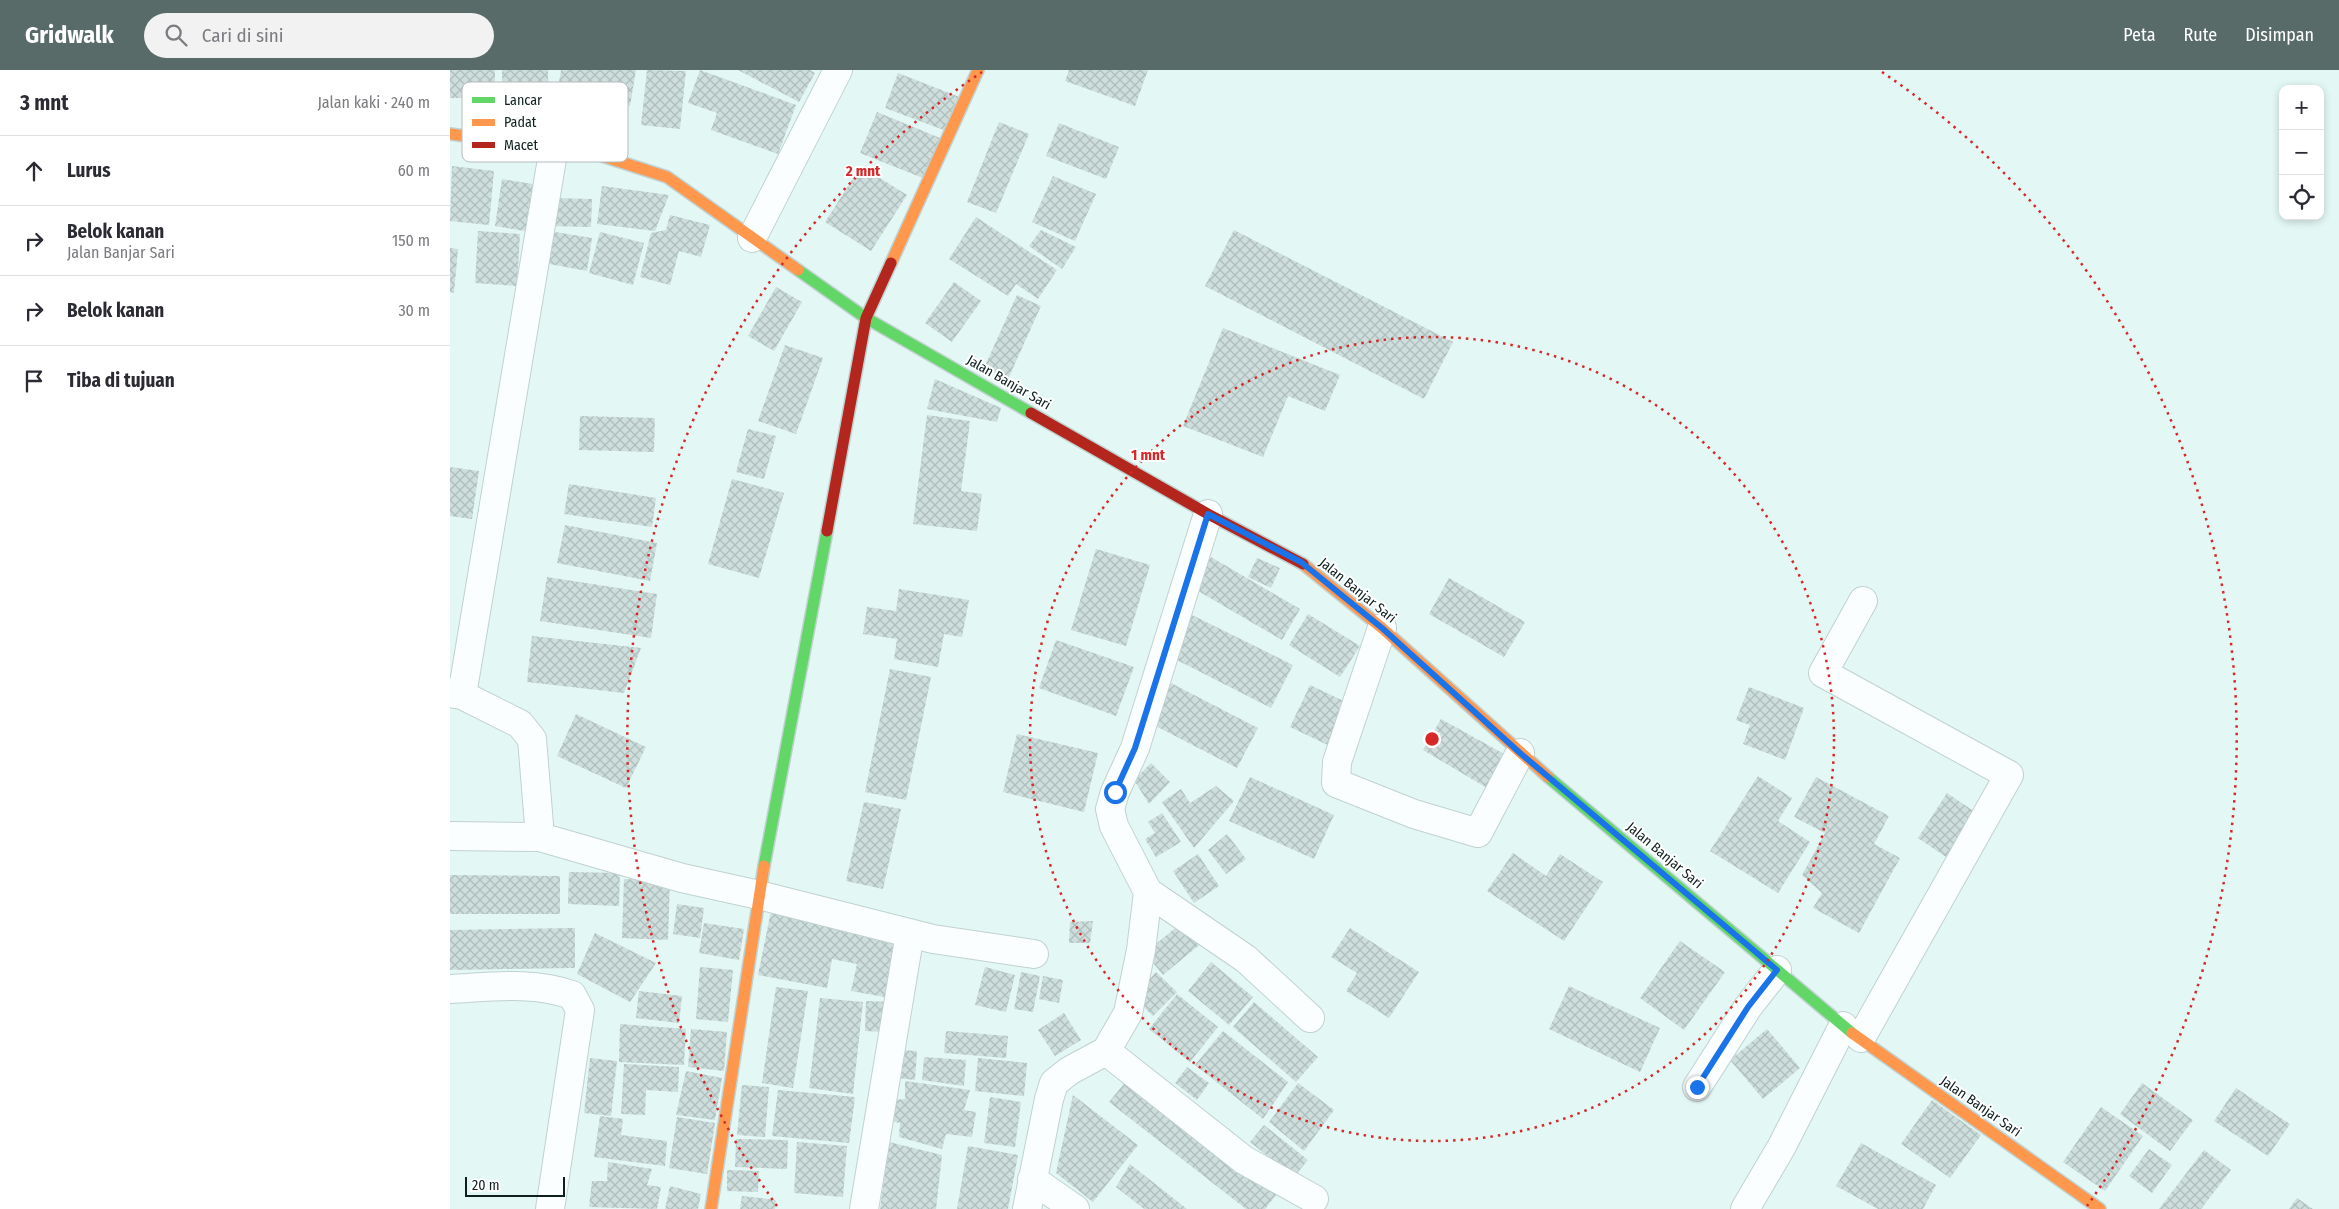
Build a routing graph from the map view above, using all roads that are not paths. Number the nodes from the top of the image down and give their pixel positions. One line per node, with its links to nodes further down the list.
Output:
1 (838, 70): 5 (street)
2 (978, 70): 6 (street)
3 (551, 162): 10 (street)
4 (621, 162): 5 (street, Jalan Banjar Sari)
5 (752, 238): 6 (street, Jalan Banjar Sari)
6 (866, 318): 7 (street, Jalan Banjar Sari); 15 (street)
7 (1208, 514): 9 (street, Jalan Banjar Sari); 14 (street)
8 (1863, 601): 21 (street)
9 (1382, 628): 11 (street, Jalan Banjar Sari); 11 (street)
10 (456, 694): 13 (street)
11 (1520, 753): 18 (street, Jalan Banjar Sari)
12 (450, 836): 13 (street)
13 (540, 837): 15 (street)
14 (1148, 892): 20 (street); 22 (street)
15 (759, 895): 16 (street); 27 (street)
16 (910, 933): 17 (street); 28 (street)
17 (1034, 954)
18 (1777, 970): 21 (street, Jalan Banjar Sari); 23 (street)
19 (450, 989): 26 (street)
20 (1310, 1018)
21 (1852, 1032): 31 (street); 32 (street, Jalan Banjar Sari)
22 (1106, 1051): 24 (street); 25 (street)
23 (1697, 1087)
24 (1032, 1179): 29 (street); 30 (street)
25 (1314, 1199)
26 (550, 1209)
27 (711, 1209)
28 (864, 1209)
29 (1027, 1209)
30 (1075, 1209)
31 (1745, 1209)
32 (2100, 1209)

